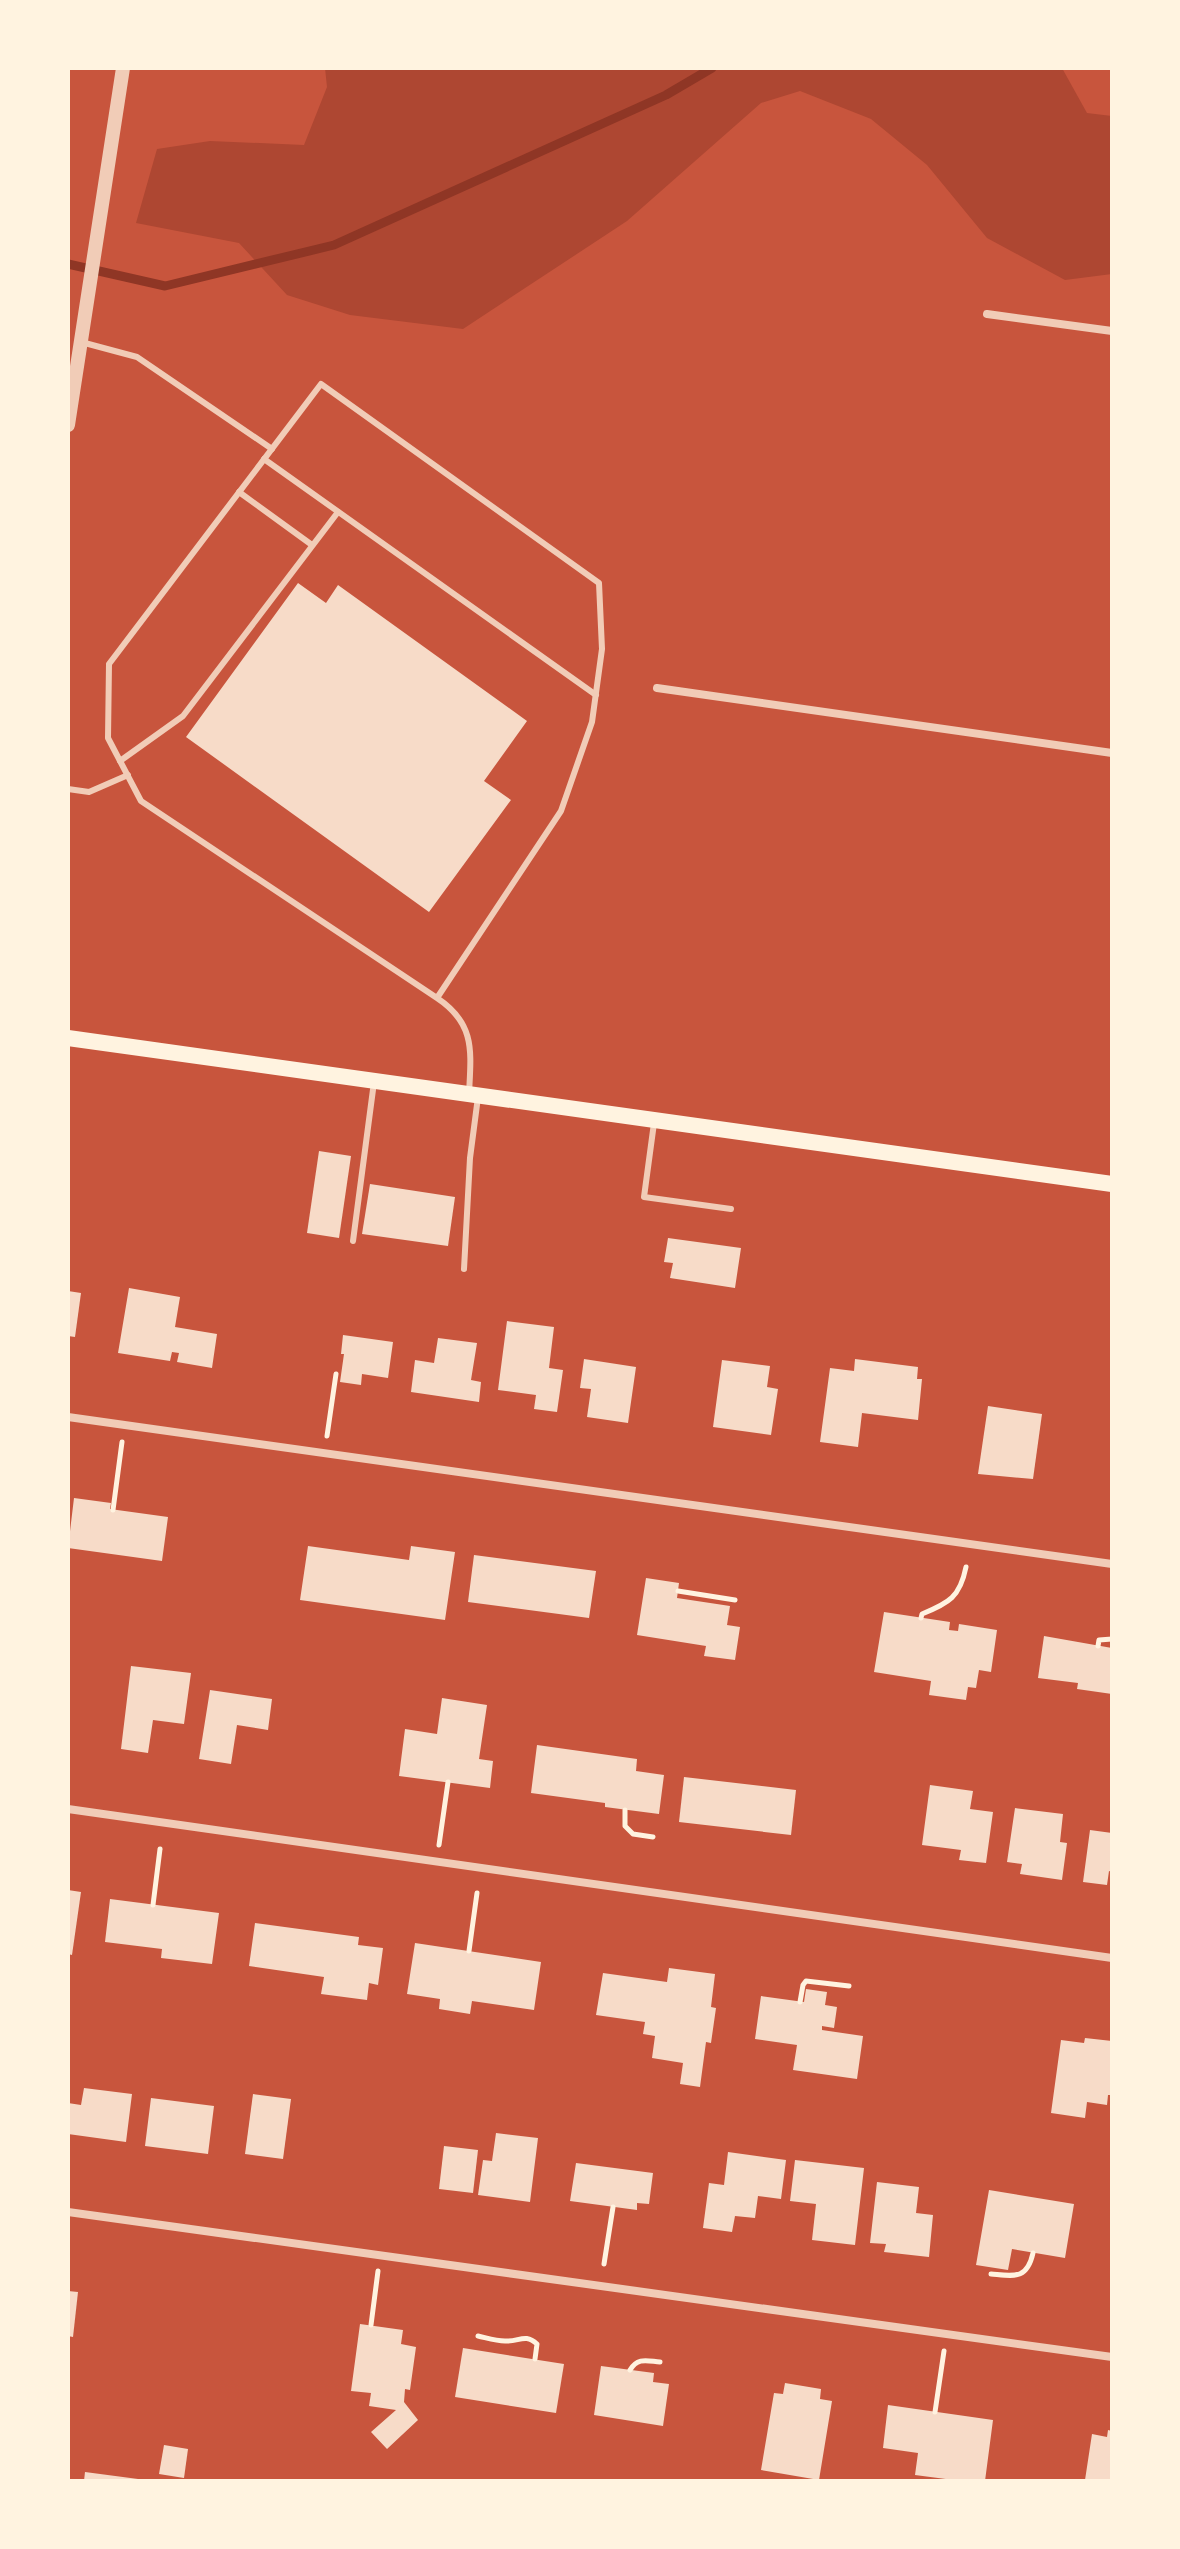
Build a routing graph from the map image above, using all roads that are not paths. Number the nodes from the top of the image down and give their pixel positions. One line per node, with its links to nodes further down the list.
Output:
1 (123, 68): 4 (street)
2 (987, 314): 3 (street)
3 (1112, 331)
4 (81, 342): 5 (street); 6 (lane)
5 (68, 425)
6 (272, 449): 7 (lane); 12 (lane)
7 (264, 459): 8 (lane); 9 (lane)
8 (239, 492): 10 (lane); 14 (lane)
9 (338, 512): 10 (lane); 12 (lane)
10 (312, 545): 14 (lane)
11 (657, 688): 13 (street)
12 (596, 695): 17 (lane)
13 (1112, 753)
14 (120, 761): 15 (lane)
15 (128, 775): 16 (lane); 17 (lane)
16 (68, 789)
17 (437, 998): 20 (lane)
18 (68, 1038): 19 (main road)
19 (375, 1080): 20 (main road); 24 (lane)
20 (474, 1094): 21 (main road); 25 (lane)
21 (655, 1120): 22 (main road); 23 (lane)
22 (1112, 1184)
23 (731, 1209)
24 (353, 1241)
25 (464, 1269)
26 (68, 1417): 27 (street)
27 (1112, 1564)
28 (68, 1809): 29 (street)
29 (1112, 1958)
30 (68, 2212): 31 (street)
31 (1112, 2357)

